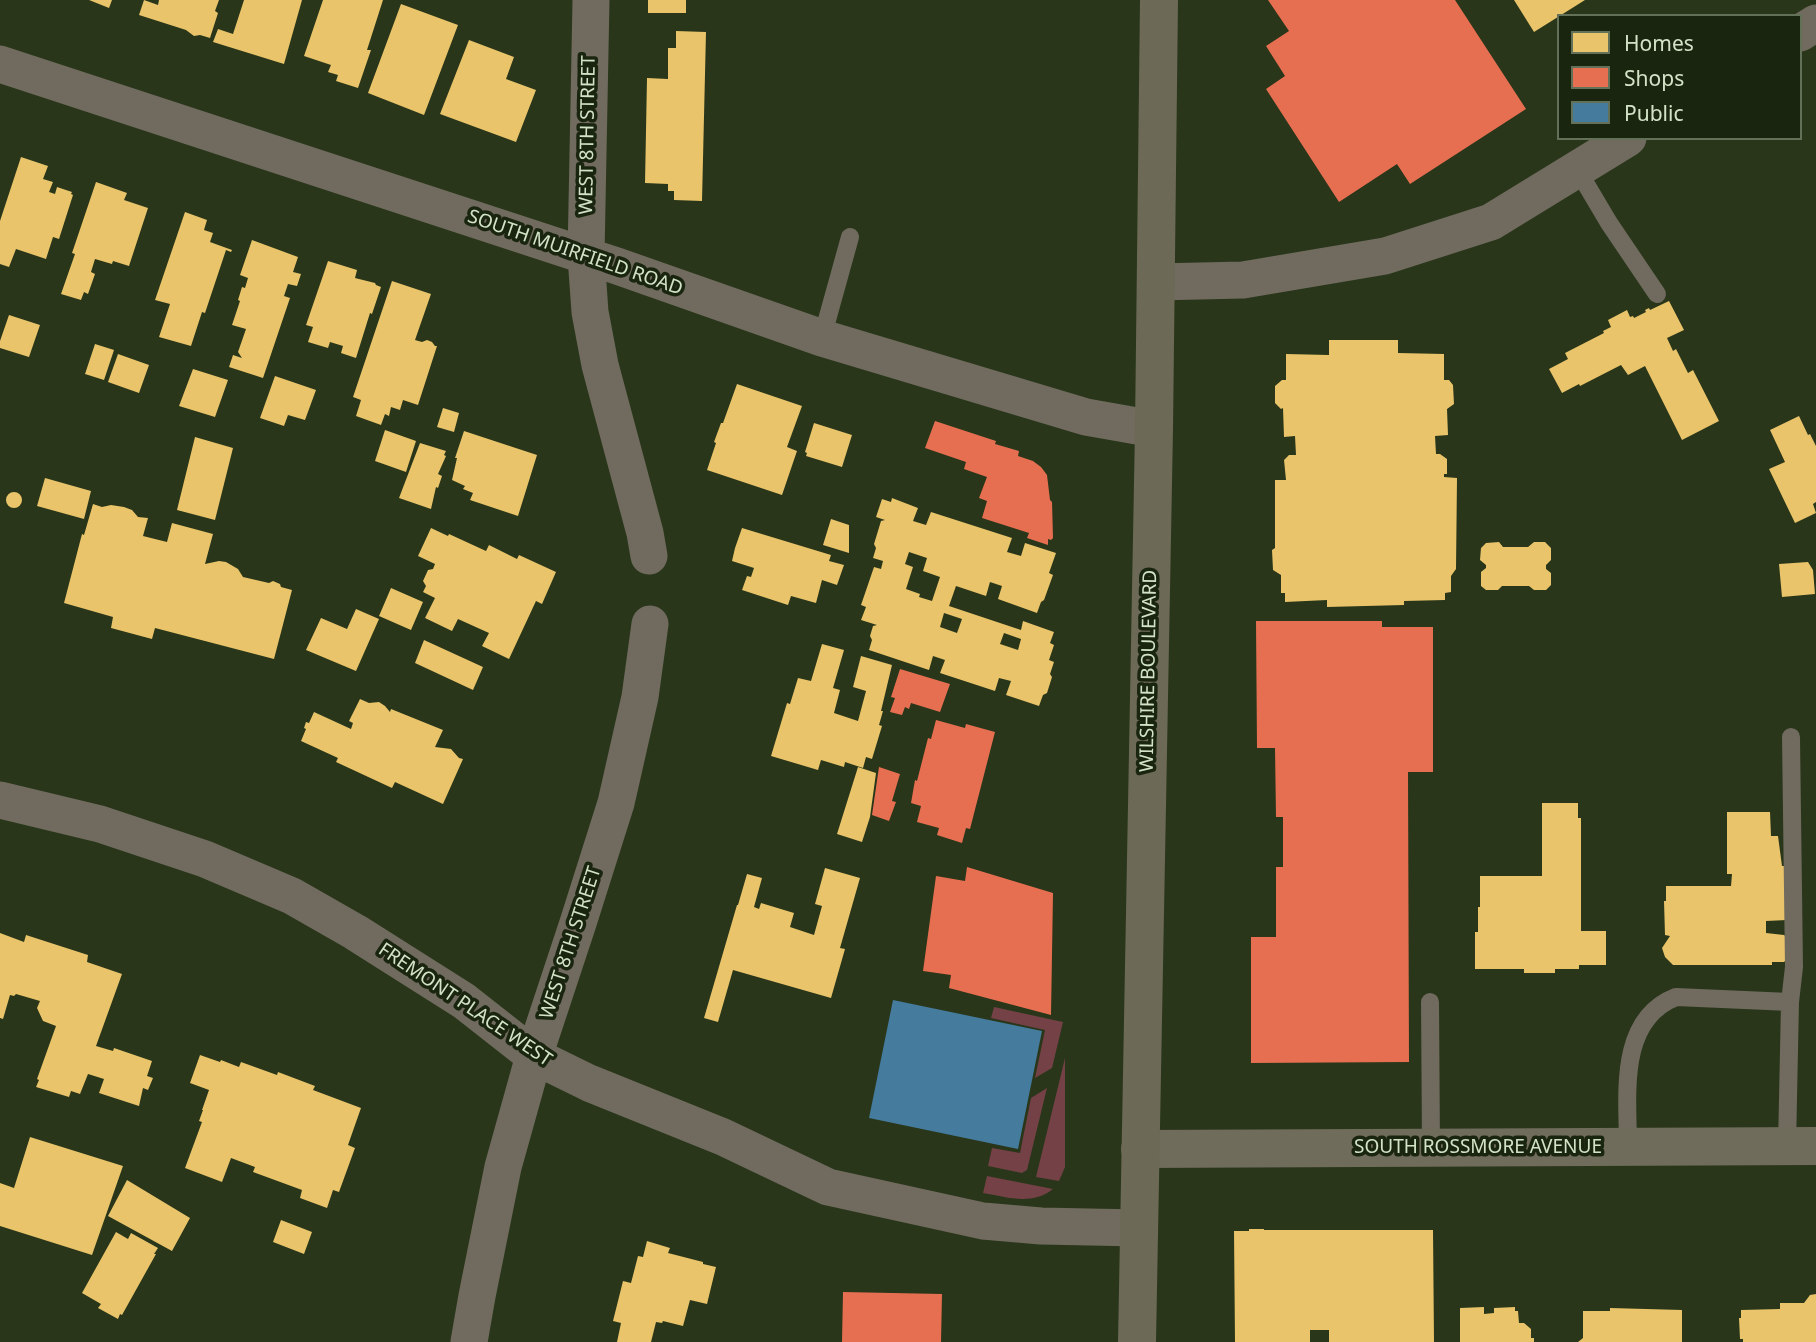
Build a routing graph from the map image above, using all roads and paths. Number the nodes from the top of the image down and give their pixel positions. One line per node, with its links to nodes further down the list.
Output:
1 (591, 0): 7 (street, WEST 8TH STREET)
2 (1159, 0): 8 (main road, WILSHIRE BOULEVARD)
3 (0, 64): 7 (street, SOUTH MUIRFIELD ROAD)
4 (1625, 140): 5 (street)
5 (1577, 169): 8 (street); 9 (lane)
6 (850, 237): 10 (lane)
7 (586, 256): 10 (street, SOUTH MUIRFIELD ROAD); 12 (street, WEST 8TH STREET)
8 (1156, 282): 11 (main road, WILSHIRE BOULEVARD)
9 (1657, 294)
10 (822, 338): 11 (street, SOUTH MUIRFIELD ROAD)
11 (1154, 429): 22 (main road, WILSHIRE BOULEVARD)
12 (649, 556)
13 (650, 624): 18 (street, WEST 8TH STREET)
14 (1791, 737): 17 (lane)
15 (0, 800): 18 (street, FREMONT PLACE WEST)
16 (1430, 1002): 19 (lane)
17 (1790, 1002): 20 (lane); 21 (lane)
18 (534, 1056): 23 (street, FREMONT PLACE WEST); 24 (street, WEST 8TH STREET)
19 (1431, 1147): 20 (main road, SOUTH ROSSMORE AVENUE); 22 (main road, SOUTH ROSSMORE AVENUE)
20 (1628, 1147): 21 (main road, SOUTH ROSSMORE AVENUE)
21 (1802, 1147)
22 (1140, 1149): 23 (main road, WILSHIRE BOULEVARD)
23 (1139, 1228): 25 (main road, WILSHIRE BOULEVARD)
24 (470, 1342)
25 (1137, 1342)

